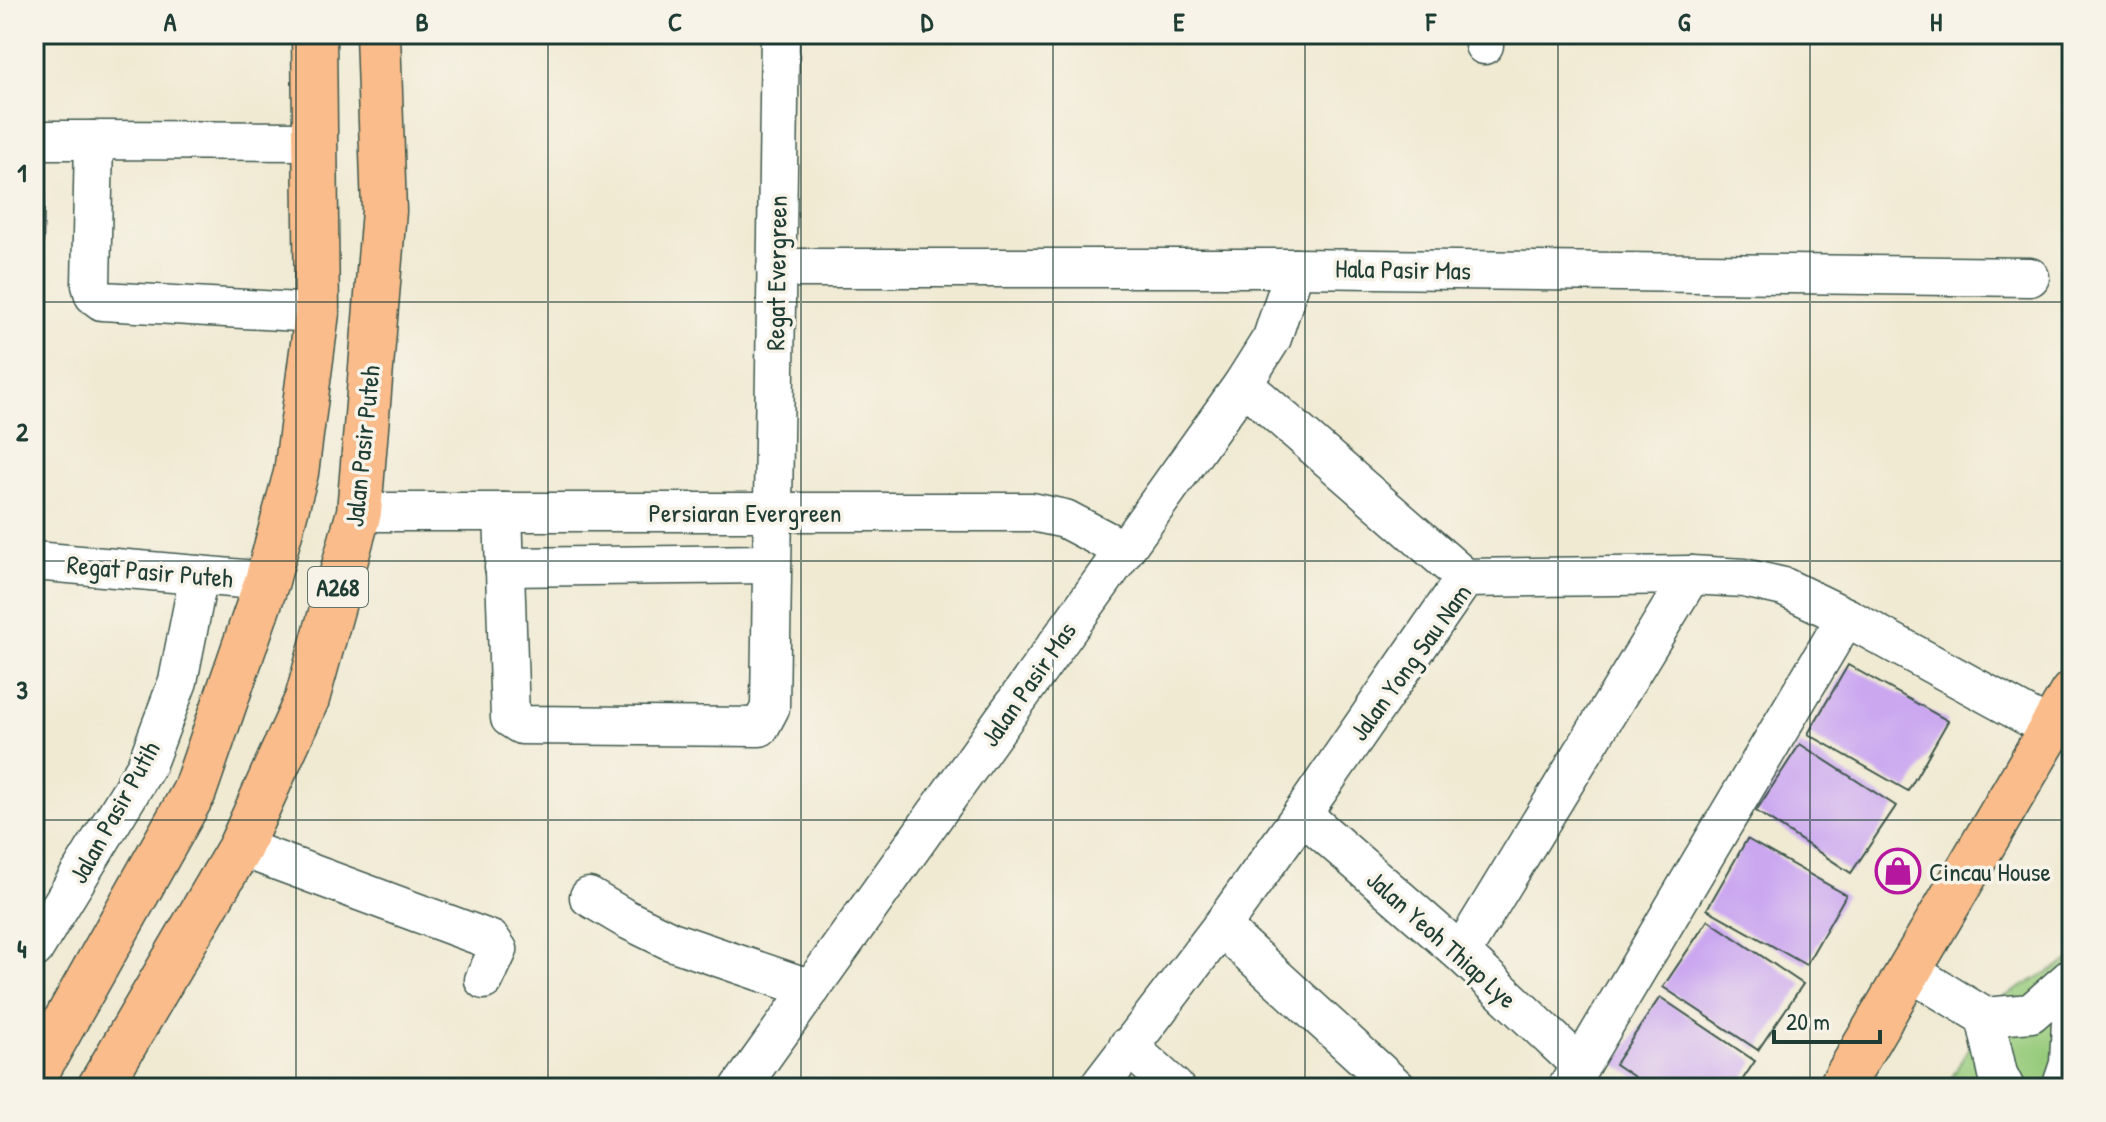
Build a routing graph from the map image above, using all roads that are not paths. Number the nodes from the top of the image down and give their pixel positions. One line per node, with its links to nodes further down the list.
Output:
1 (314, 34): 6 (main road, A268)
2 (378, 34): 12 (main road, Jalan Pasir Puteh / A268)
3 (780, 34): 7 (street, Regat Evergreen)
4 (34, 140): 5 (street)
5 (94, 140): 6 (street); 10 (street)
6 (317, 141): 10 (main road, A268)
7 (776, 268): 8 (street, Hala Pasir Mas); 14 (street, Regat Evergreen)
8 (1295, 268): 9 (street, Hala Pasir Mas); 11 (street, Jalan Pasir Mas)
9 (2030, 277)
10 (317, 313): 22 (main road, A268)
11 (1243, 384): 15 (street, Jalan Pasir Mas); 21 (street)
12 (359, 512): 13 (street, Persiaran Evergreen); 26 (main road, Jalan Pasir Puteh / A268)
13 (503, 512): 14 (street, Persiaran Evergreen); 18 (street)
14 (772, 512): 15 (street, Persiaran Evergreen); 17 (street, Regat Evergreen)
15 (1124, 550): 34 (street, Jalan Pasir Mas)
16 (34, 561): 19 (street, Regat Pasir Puteh)
17 (771, 564): 18 (street); 18 (street, Regat Evergreen)
18 (504, 567)
19 (199, 575): 22 (street, Regat Pasir Puteh); 29 (street, Jalan Pasir Putih)
20 (1691, 575): 21 (street, Jalan Yong Sau Nam); 23 (street, Jalan Yong Sau Nam); 30 (street)
21 (1465, 578): 25 (street, Jalan Yong Sau Nam)
22 (267, 581): 38 (main road, A268)
23 (1846, 617): 24 (street, Jalan Yong Sau Nam); 39 (street)
24 (2062, 711): 31 (main road)
25 (1302, 814): 28 (street, Jalan Yong Sau Nam); 30 (street, Jalan Yeoh Thiap Lye)
26 (240, 847): 33 (street); 40 (main road, Jalan Pasir Puteh / A268)
27 (589, 897): 34 (street)
28 (1221, 927): 37 (street, Jalan Yong Sau Nam); 44 (street)
29 (34, 949)
30 (1461, 953): 39 (street, Jalan Yeoh Thiap Lye)
31 (1909, 971): 36 (street); 45 (main road)
32 (2072, 977): 36 (street)
33 (484, 980)
34 (811, 989): 41 (street, Jalan Pasir Mas)
35 (2072, 999): 47 (street)
36 (1985, 1017): 46 (street)
37 (1128, 1046): 42 (street, Jalan Yong Sau Nam); 43 (street)
38 (34, 1077)
39 (1574, 1077)
40 (99, 1088)
41 (740, 1088)
42 (1098, 1088)
43 (1175, 1088)
44 (1397, 1088)
45 (1840, 1088)
46 (2005, 1088)
47 (2061, 1088)

